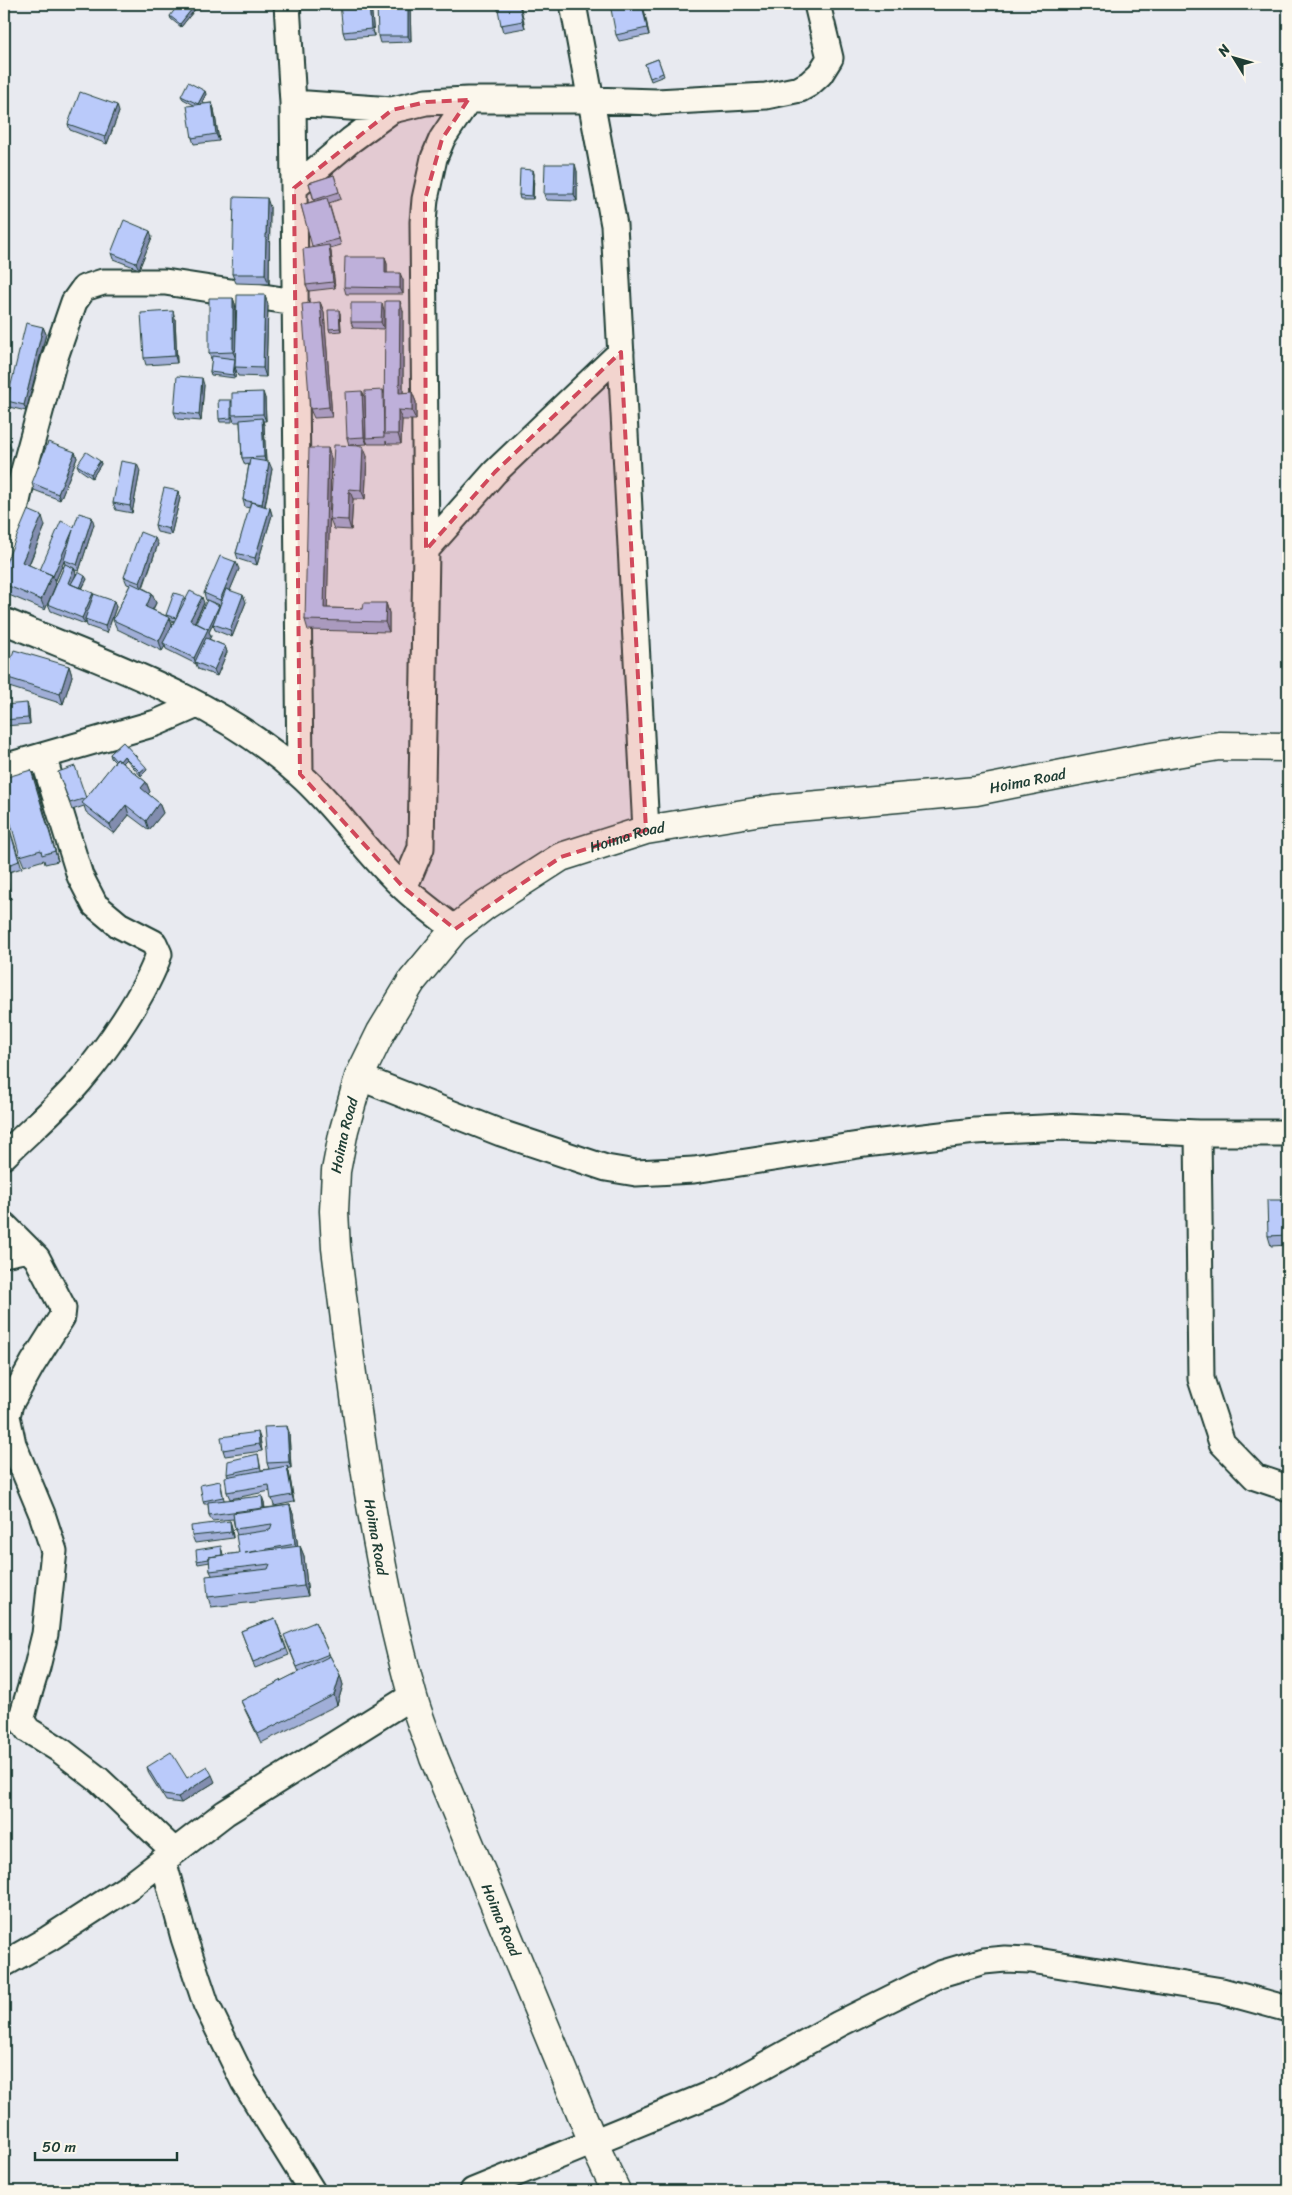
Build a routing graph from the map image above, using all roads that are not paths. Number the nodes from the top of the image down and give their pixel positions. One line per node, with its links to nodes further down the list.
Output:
1 (287, 4): 6 (street)
2 (573, 4): 5 (street)
3 (817, 4): 5 (street)
4 (468, 100): 5 (street); 7 (street); 11 (street)
5 (591, 100): 10 (street)
6 (292, 103): 7 (street); 8 (street)
7 (392, 110): 8 (street)
8 (294, 188): 9 (street)
9 (295, 302): 12 (street); 18 (street)
10 (621, 352): 11 (street); 19 (street)
11 (426, 550): 20 (street)
12 (4, 560)
13 (4, 621): 14 (street)
14 (197, 705): 16 (street); 18 (street)
15 (1288, 747): 19 (main road, Hoima Road)
16 (43, 756): 17 (street); 25 (street)
17 (4, 767)
18 (300, 774): 20 (street)
19 (646, 830): 21 (main road, Hoima Road)
20 (404, 888): 21 (street)
21 (455, 929): 22 (main road, Hoima Road)
22 (359, 1078): 23 (street); 30 (main road, Hoima Road)
23 (1198, 1133): 24 (street); 29 (street)
24 (1288, 1133)
25 (4, 1156)
26 (4, 1225): 27 (street)
27 (28, 1249): 28 (street); 31 (street)
28 (4, 1254)
29 (1288, 1488)
30 (412, 1696): 31 (street); 34 (main road, Hoima Road)
31 (169, 1856): 32 (street); 35 (street)
32 (4, 1964)
33 (1288, 2009): 34 (street)
34 (593, 2142): 36 (street); 37 (main road, Hoima Road)
35 (312, 2191)
36 (473, 2191)
37 (616, 2191)

